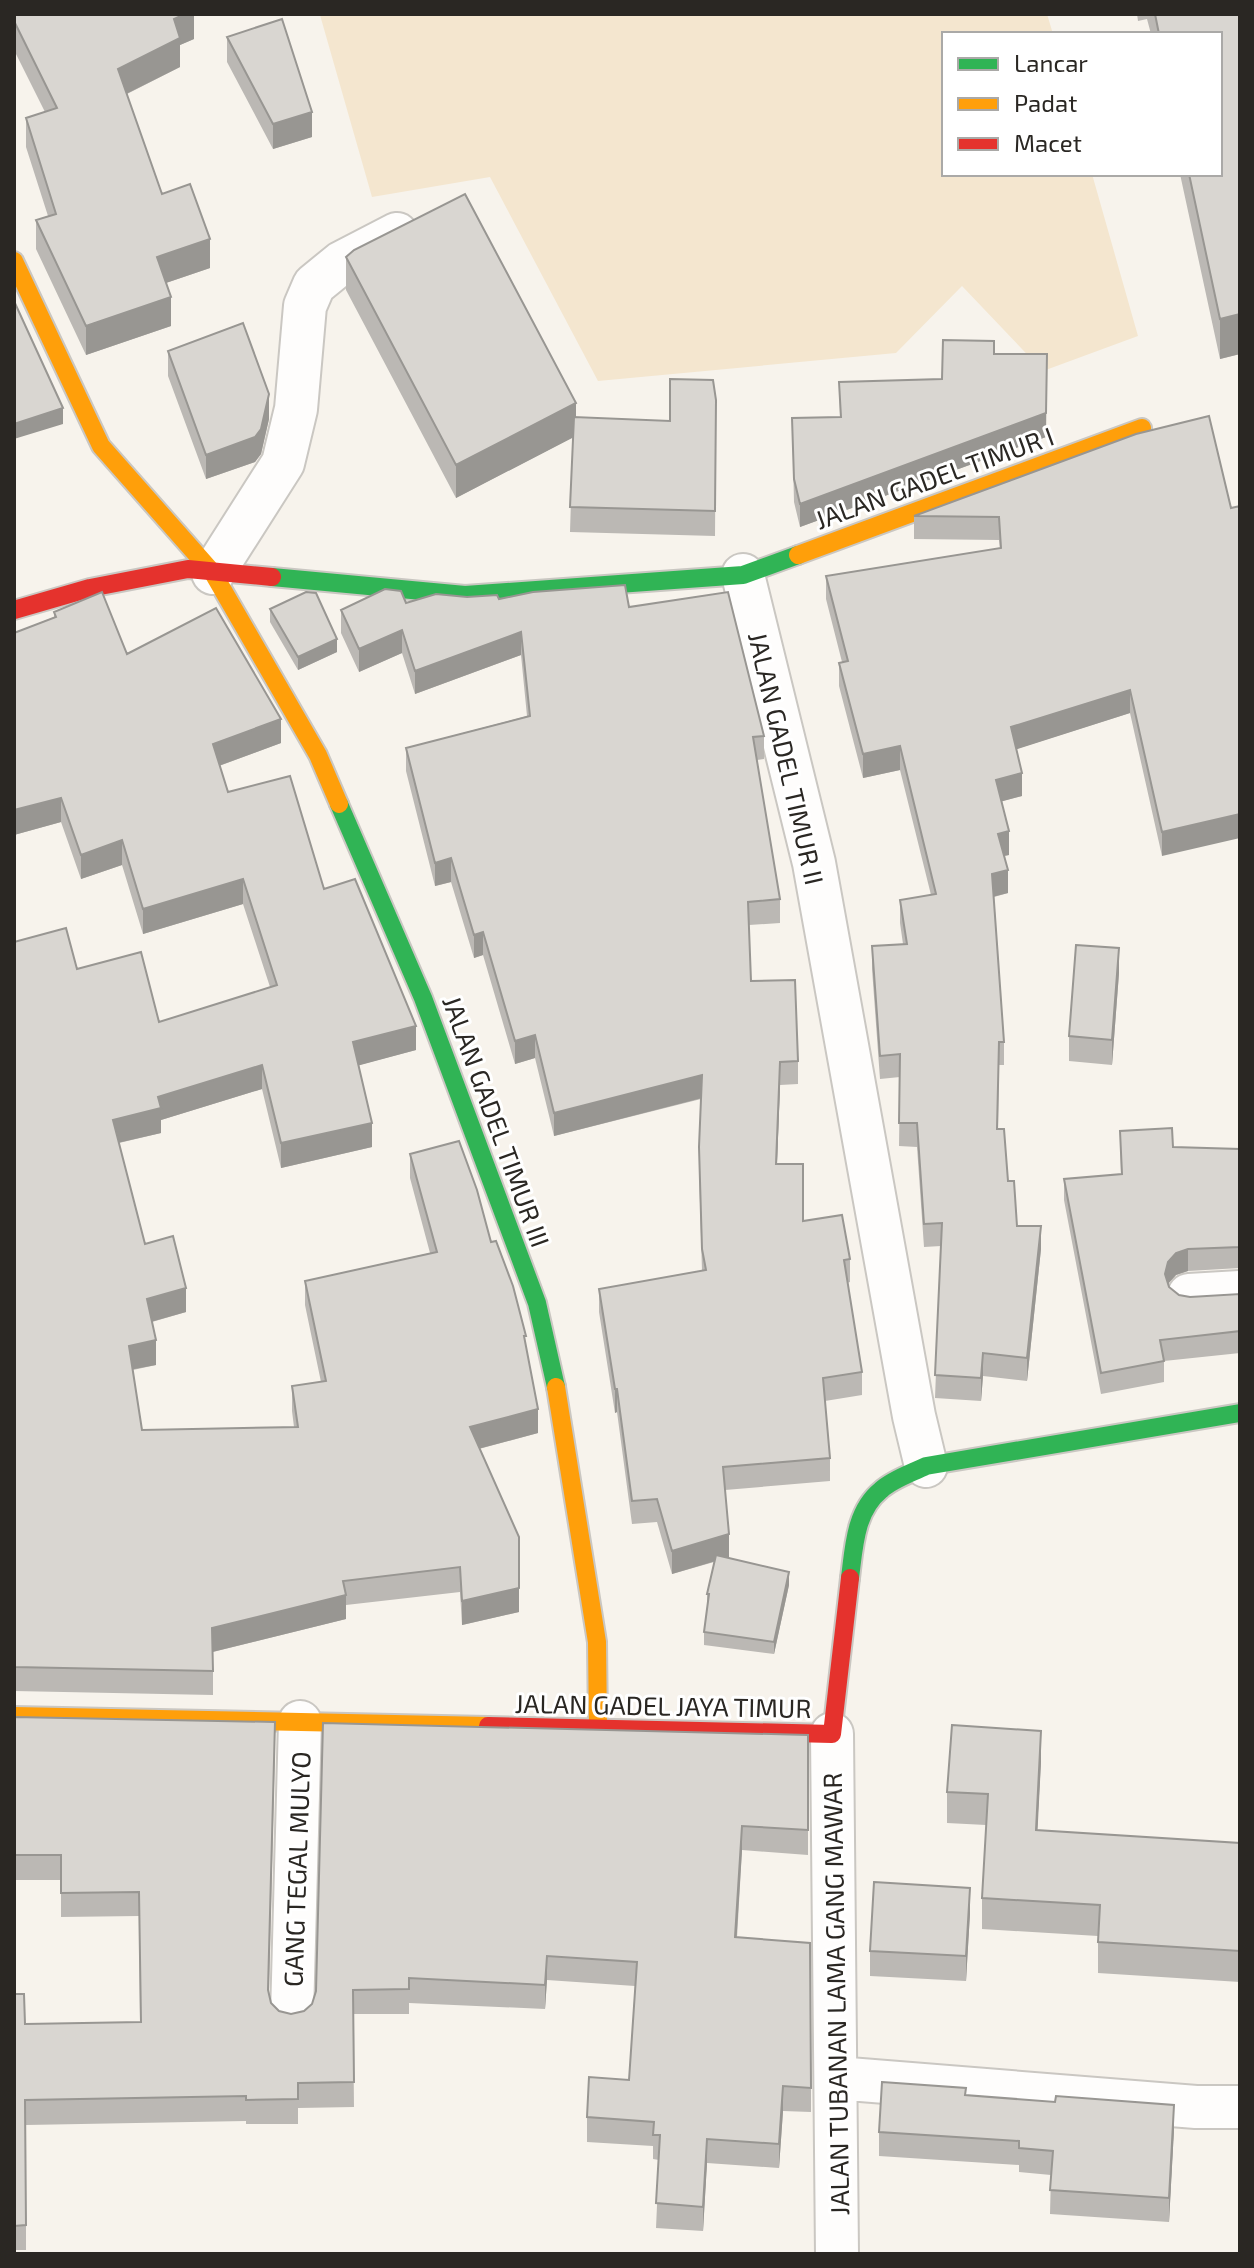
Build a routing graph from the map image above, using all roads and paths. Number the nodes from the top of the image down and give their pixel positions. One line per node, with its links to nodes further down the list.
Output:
1 (430, 217): 4 (street)
2 (14, 261): 4 (street, JALAN GADEL TIMUR III)
3 (1142, 428): 5 (street, JALAN GADEL TIMUR I)
4 (213, 573): 5 (street); 6 (street); 13 (street, JALAN GADEL TIMUR III)
5 (743, 575): 10 (street, JALAN GADEL TIMUR II)
6 (14, 610)
7 (1240, 1292): 8 (street)
8 (1189, 1295)
9 (1240, 1413): 10 (street, JALAN GADEL JAYA TIMUR)
10 (926, 1466): 14 (street, JALAN GADEL JAYA TIMUR)
11 (14, 1716): 12 (street, JALAN GADEL JAYA TIMUR)
12 (300, 1722): 13 (street, JALAN GADEL JAYA TIMUR); 15 (street, GANG TEGAL MULYO)
13 (598, 1729): 14 (street, JALAN GADEL JAYA TIMUR)
14 (832, 1734): 16 (street, JALAN TUBANAN LAMA GANG MAWAR)
15 (292, 2015)
16 (836, 2078): 17 (street); 18 (street, JALAN TUBANAN LAMA GANG MAWAR)
17 (1240, 2107)
18 (837, 2254)

